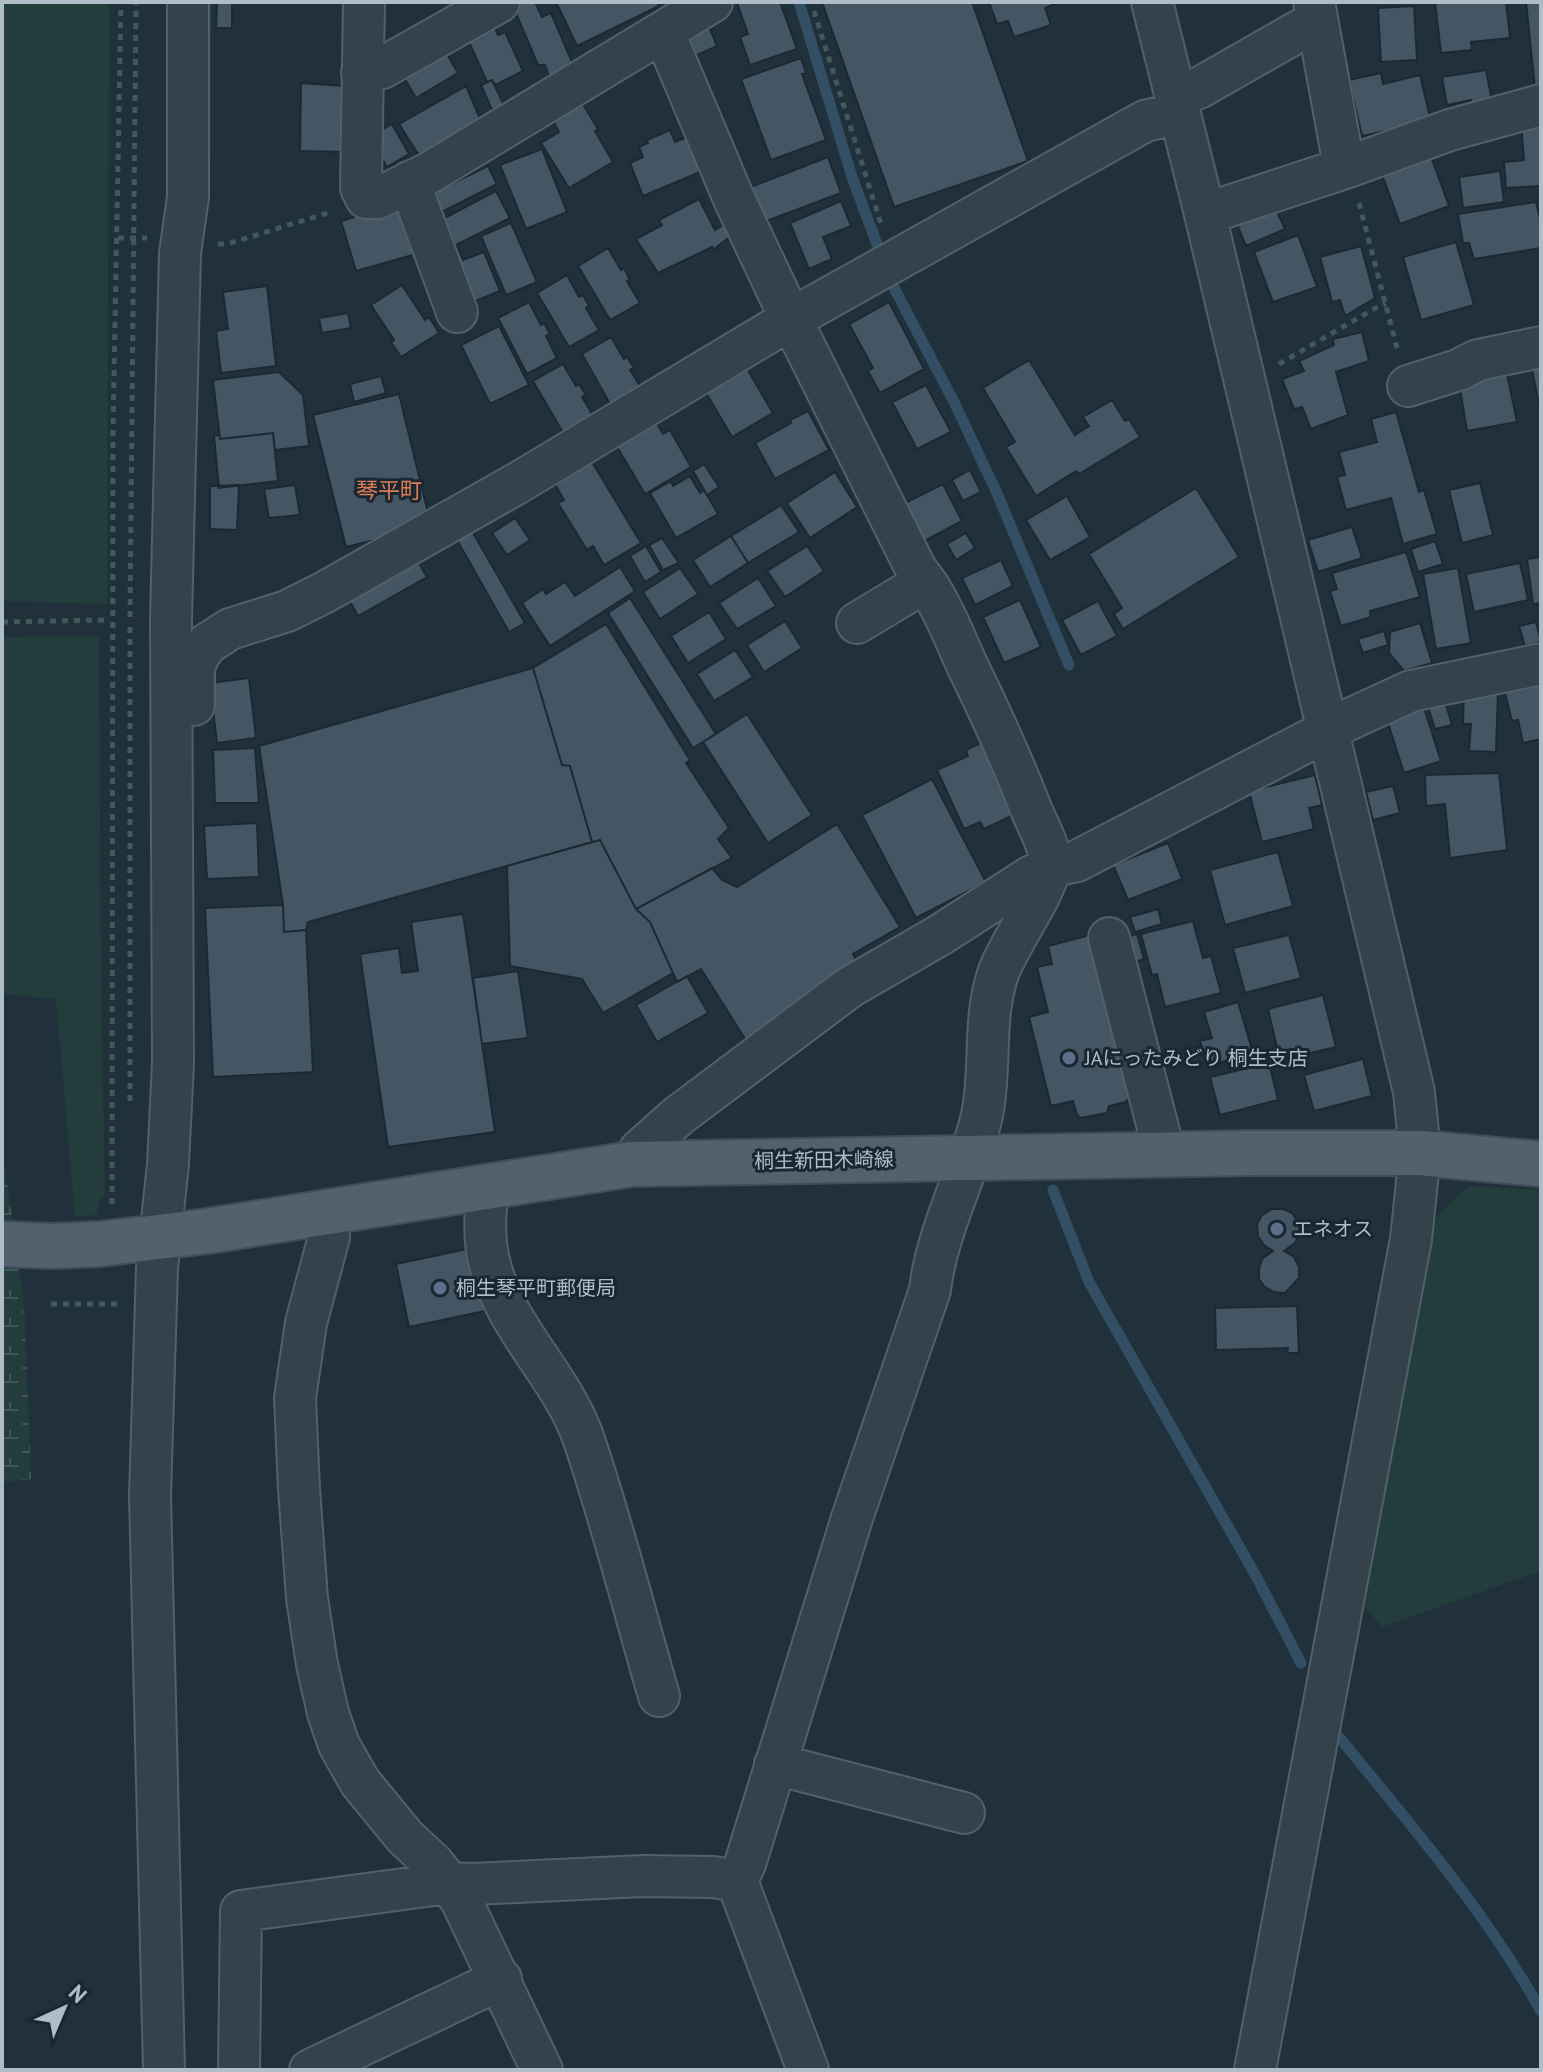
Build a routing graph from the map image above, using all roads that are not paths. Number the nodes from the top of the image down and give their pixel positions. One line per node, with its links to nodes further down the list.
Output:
1 (188, 2): 21 (street)
2 (364, 2): 7 (street)
3 (499, 2): 7 (street)
4 (1152, 2): 8 (street)
5 (1316, 13): 8 (street); 10 (street)
6 (683, 14): 11 (street); 14 (street)
7 (362, 73): 11 (street)
8 (1177, 104): 12 (street); 14 (street)
9 (1541, 105): 10 (street)
10 (1348, 167): 12 (street)
11 (409, 182): 13 (street)
12 (1205, 214): 20 (street)
13 (457, 312)
14 (791, 319): 17 (street); 21 (street)
15 (1541, 347): 16 (street)
16 (1408, 386)
17 (925, 582): 18 (street); 22 (street)
18 (857, 623)
19 (1541, 664): 20 (street)
20 (1329, 729): 22 (street); 24 (street)
21 (171, 793): 31 (street)
22 (1050, 867): 26 (street); 27 (street)
23 (1109, 938): 25 (street)
24 (1420, 1153): 25 (main road, 桐生新田木崎線); 28 (main road, 桐生新田木崎線); 44 (street)
25 (1165, 1155): 26 (main road, 桐生新田木崎線)
26 (969, 1157): 27 (main road, 桐生新田木崎線); 34 (street)
27 (631, 1164): 29 (main road, 桐生新田木崎線)
28 (1541, 1164)
29 (488, 1186): 30 (main road, 桐生新田木崎線); 33 (street)
30 (326, 1212): 31 (main road, 桐生新田木崎線); 37 (street)
31 (160, 1235): 32 (main road, 桐生新田木崎線); 39 (street)
32 (2, 1244)
33 (659, 1696)
34 (775, 1764): 35 (street); 36 (street)
35 (964, 1813)
36 (737, 1881): 37 (street); 43 (street)
37 (448, 1883): 38 (street); 40 (street)
38 (501, 1979): 41 (street); 42 (street)
39 (164, 2070)
40 (239, 2070)
41 (310, 2070)
42 (542, 2070)
43 (808, 2070)
44 (1255, 2070)

